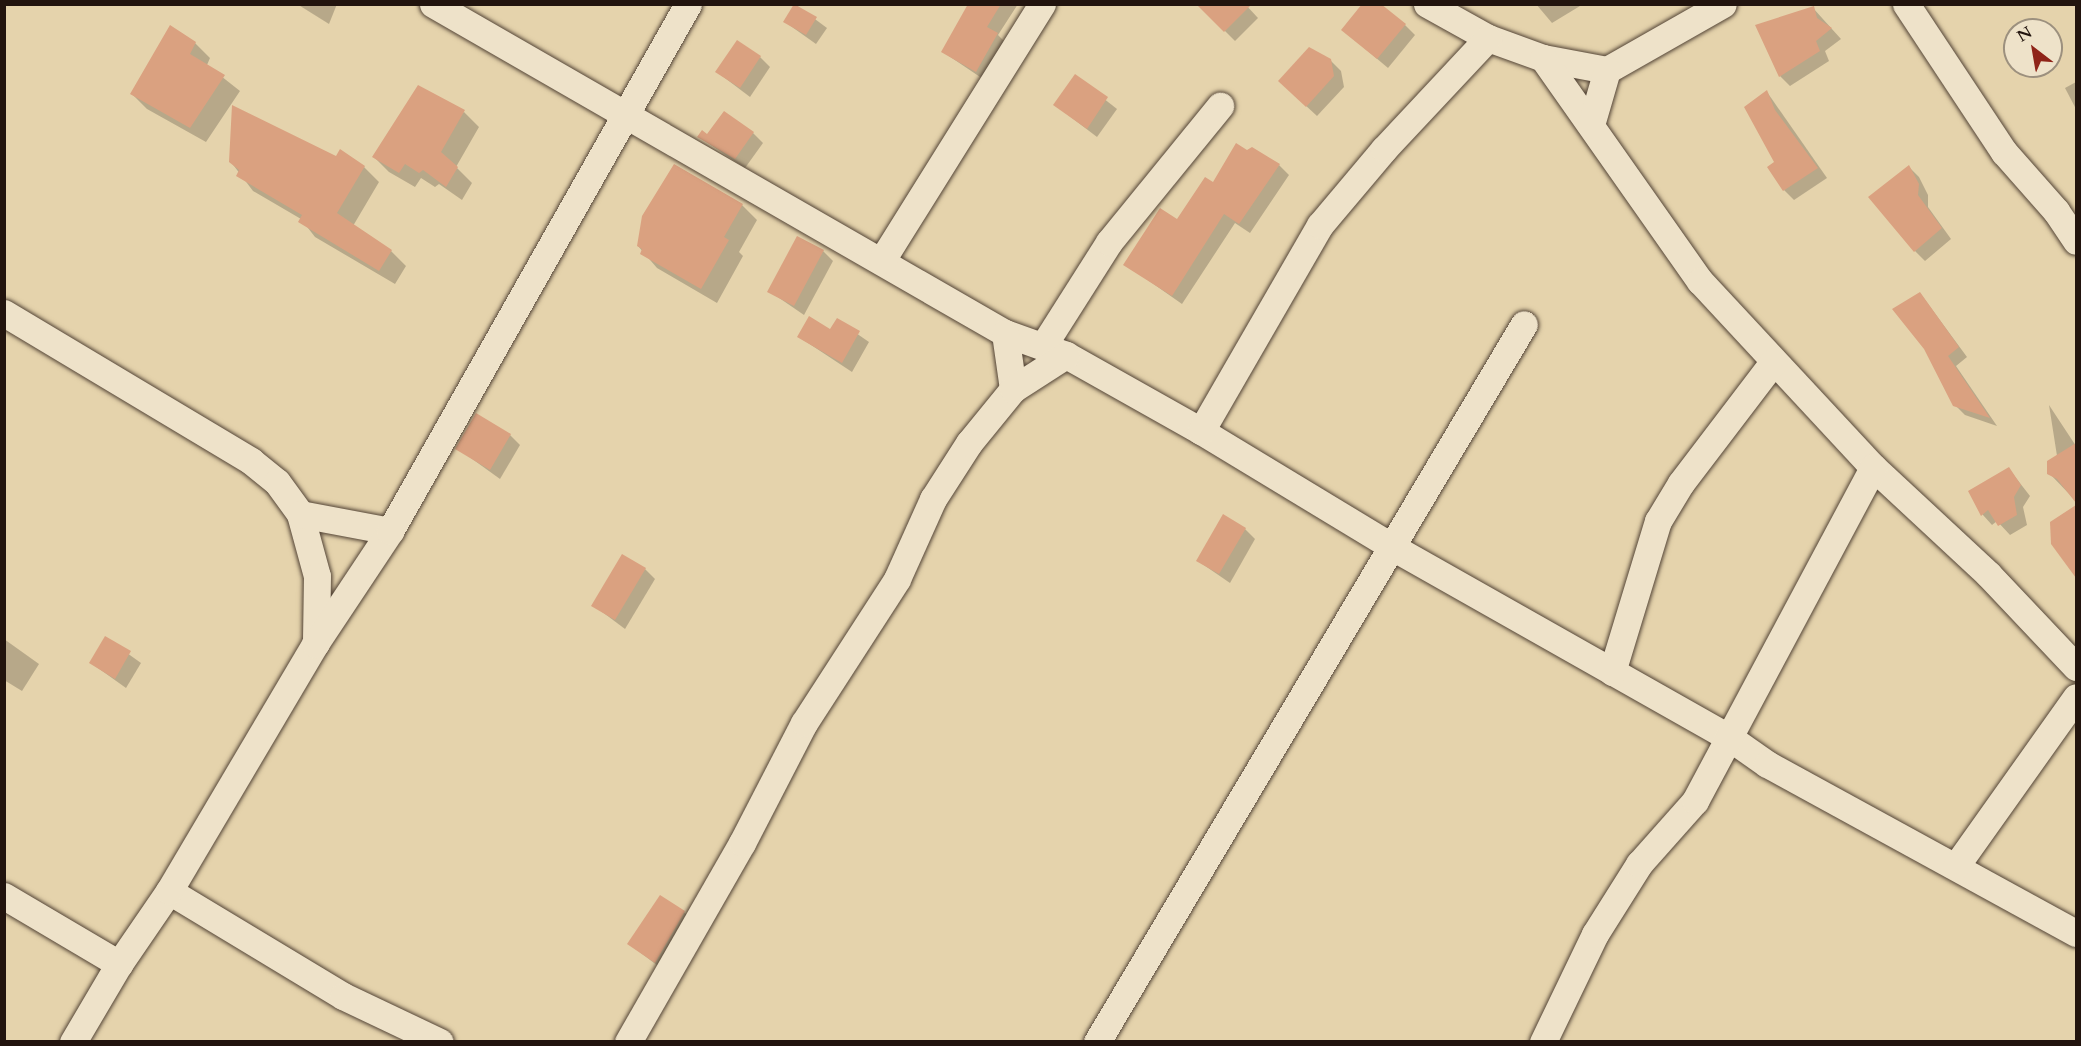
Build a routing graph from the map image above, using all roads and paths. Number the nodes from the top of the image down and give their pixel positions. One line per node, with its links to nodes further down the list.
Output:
1 (432, 4): 11 (street)
2 (688, 4): 11 (street)
3 (1042, 4): 14 (street)
4 (1427, 4): 7 (street)
5 (1723, 4): 9 (street)
6 (1906, 4): 13 (street)
7 (1488, 38): 8 (street); 21 (street)
8 (1543, 58): 9 (street); 12 (street)
9 (1607, 70): 12 (street)
10 (1220, 106): 18 (street)
11 (626, 113): 14 (street); 24 (street)
12 (1591, 124): 19 (street)
13 (2076, 241)
14 (882, 260): 17 (street)
15 (4, 313): 23 (street)
16 (1524, 324): 25 (street)
17 (1005, 333): 18 (street); 20 (street)
18 (1055, 350): 20 (street); 21 (street)
19 (1774, 361): 22 (street); 28 (street)
20 (1013, 389): 38 (street)
21 (1201, 431): 25 (street)
22 (1873, 467): 27 (street); 30 (street)
23 (300, 514): 24 (street); 26 (street)
24 (390, 531): 26 (street)
25 (1394, 548): 28 (street); 39 (street)
26 (315, 644): 32 (street)
27 (2076, 667)
28 (1612, 672): 30 (street)
29 (2076, 697): 31 (street)
30 (1730, 738): 31 (street); 40 (street)
31 (1956, 866): 34 (street)
32 (170, 891): 35 (street); 37 (street)
33 (4, 896): 35 (street)
34 (2076, 933)
35 (119, 964): 36 (street)
36 (73, 1041)
37 (440, 1041)
38 (628, 1041)
39 (1097, 1041)
40 (1544, 1041)

